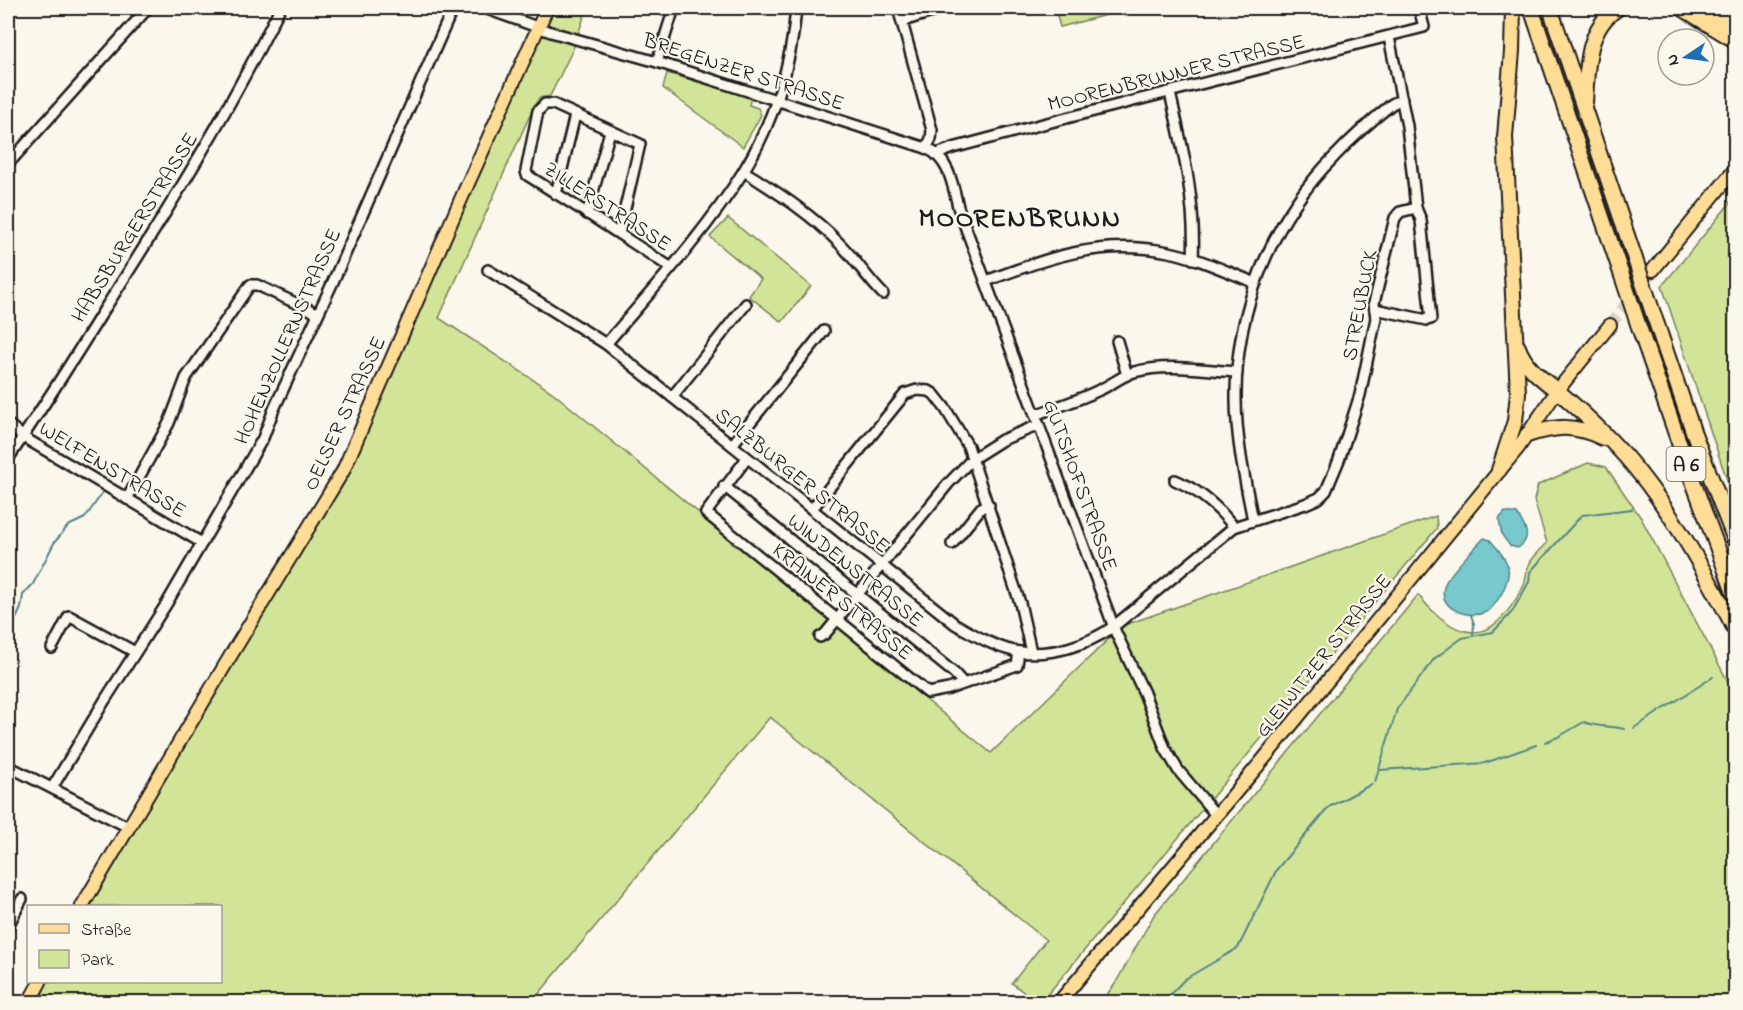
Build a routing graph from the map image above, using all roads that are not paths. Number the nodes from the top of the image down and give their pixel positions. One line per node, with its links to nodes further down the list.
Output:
1 (148, 8): 31 (street)
2 (280, 8): 61 (street, HABSBURGERSTRASSE)
3 (453, 8): 47 (street, HOHENZOLLERNSTRASSE)
4 (484, 8): 18 (street, BREGENZER STRASSE)
5 (547, 8): 18 (main road, OELSER STRASSE)
6 (674, 8): 22 (street)
7 (796, 8): 25 (street)
8 (898, 8): 17 (street)
9 (945, 8): 17 (street)
10 (1419, 8): 20 (street, MOORENBRUNNER STRASSE)
11 (1513, 8): 50 (highway)
12 (1531, 8): 80 (highway, A 6, bridge)
13 (1550, 8): 26 (highway, A 6)
14 (1618, 8): 26 (highway, A 6)
15 (1682, 8): 21 (highway)
16 (1704, 8): 19 (highway)
17 (903, 21): 29 (street)
18 (538, 28): 22 (street, BREGENZER STRASSE); 93 (main road, OELSER STRASSE)
19 (1736, 28)
20 (1389, 37): 23 (street, MOORENBRUNNER STRASSE); 24 (street)
21 (1736, 41)
22 (657, 62): 25 (street, BREGENZER STRASSE)
23 (1170, 93): 30 (street, MOORENBRUNNER STRASSE); 38 (street)
24 (1402, 99): 35 (street); 43 (street)
25 (777, 100): 29 (street, BREGENZER STRASSE); 33 (street)
26 (1585, 111): 76 (highway, A 6, bridge)
27 (575, 115): 28 (street); 34 (street); 34 (street, ZILLERSTRASSE)
28 (610, 131): 36 (street); 37 (street)
29 (926, 148): 30 (street, BREGENZER STRASSE)
30 (937, 154): 42 (street, GUTSHOFSTRASSE)
31 (8, 165)
32 (1736, 168): 41 (main road)
33 (744, 171): 39 (street); 44 (street)
34 (556, 194): 36 (street, ZILLERSTRASSE)
35 (1416, 208): 46 (street, STREUBUCK); 46 (street)
36 (587, 214): 37 (street, ZILLERSTRASSE)
37 (619, 234): 39 (street, ZILLERSTRASSE)
38 (1193, 259): 42 (street); 43 (street)
39 (670, 267): 52 (street)
40 (488, 270): 52 (street, SALZBURGER STRASSE)
41 (1653, 270)
42 (986, 281): 57 (street, GUTSHOFSTRASSE)
43 (1256, 283): 53 (street)
44 (883, 294)
45 (746, 304): 56 (street)
46 (1375, 309): 73 (street, STREUBUCK)
47 (317, 313): 70 (street); 75 (street, HOHENZOLLERNSTRASSE)
48 (1610, 326): 55 (main road, GLEIWITZER STRASSE)
49 (824, 331): 63 (street)
50 (1516, 339): 55 (highway); 67 (highway)
51 (1117, 341): 54 (street)
52 (606, 344): 56 (street, SALZBURGER STRASSE)
53 (1237, 372): 54 (street); 73 (street)
54 (1126, 375): 57 (street)
55 (1557, 391): 60 (main road, GLEIWITZER STRASSE); 62 (highway)
56 (672, 397): 63 (street, SALZBURGER STRASSE)
57 (1035, 415): 59 (street, GUTSHOFSTRASSE)
58 (8, 424): 61 (street, WELFENSTRASSE)
59 (1039, 425): 66 (street); 82 (street, GUTSHOFSTRASSE)
60 (1527, 435): 62 (highway); 67 (main road, GLEIWITZER STRASSE)
61 (23, 437): 65 (street, HABSBURGERSTRASSE); 70 (street, WELFENSTRASSE)
62 (1611, 442): 83 (highway)
63 (732, 446): 64 (street, SALZBURGER STRASSE)
64 (747, 458): 69 (street, KRAINER STRASSE); 72 (street, SALZBURGER STRASSE)
65 (8, 459)
66 (972, 459): 71 (street); 72 (street); 78 (street)
67 (1499, 470): 92 (main road, GLEIWITZER STRASSE)
68 (1175, 480): 74 (street)
69 (724, 486): 79 (street, WINDENSTRASSE); 81 (street, KRAINER STRASSE)
70 (127, 499): 75 (street, WELFENSTRASSE)
71 (989, 505): 77 (street); 88 (street)
72 (812, 509): 78 (street, SALZBURGER STRASSE)
73 (1253, 520): 74 (street, STREUBUCK)
74 (1234, 527): 82 (street, STREUBUCK)
75 (202, 543): 86 (street, HOHENZOLLERNSTRASSE)
76 (1736, 543)
77 (951, 544)
78 (881, 565): 79 (street); 87 (street, SALZBURGER STRASSE)
79 (858, 594): 81 (street); 89 (street, WINDENSTRASSE)
80 (1736, 598)
81 (837, 620): 84 (street); 89 (street, KRAINER STRASSE)
82 (1113, 627): 88 (street, SALZBURGER STRASSE); 92 (street, GUTSHOFSTRASSE)
83 (1736, 631)
84 (820, 637)
85 (52, 648): 86 (street)
86 (135, 652): 91 (street, HOHENZOLLERNSTRASSE)
87 (1019, 652): 88 (street, SALZBURGER STRASSE); 89 (street, KRAINER STRASSE)
88 (1031, 652)
89 (963, 683)
90 (8, 766): 91 (street)
91 (52, 788): 93 (street)
92 (1216, 815): 99 (main road, GLEIWITZER STRASSE)
93 (128, 827): 95 (main road, OELSER STRASSE)
94 (22, 899): 96 (street)
95 (83, 905)
96 (8, 926)
97 (39, 983): 98 (main road)
98 (29, 1002)
99 (1059, 1002)

